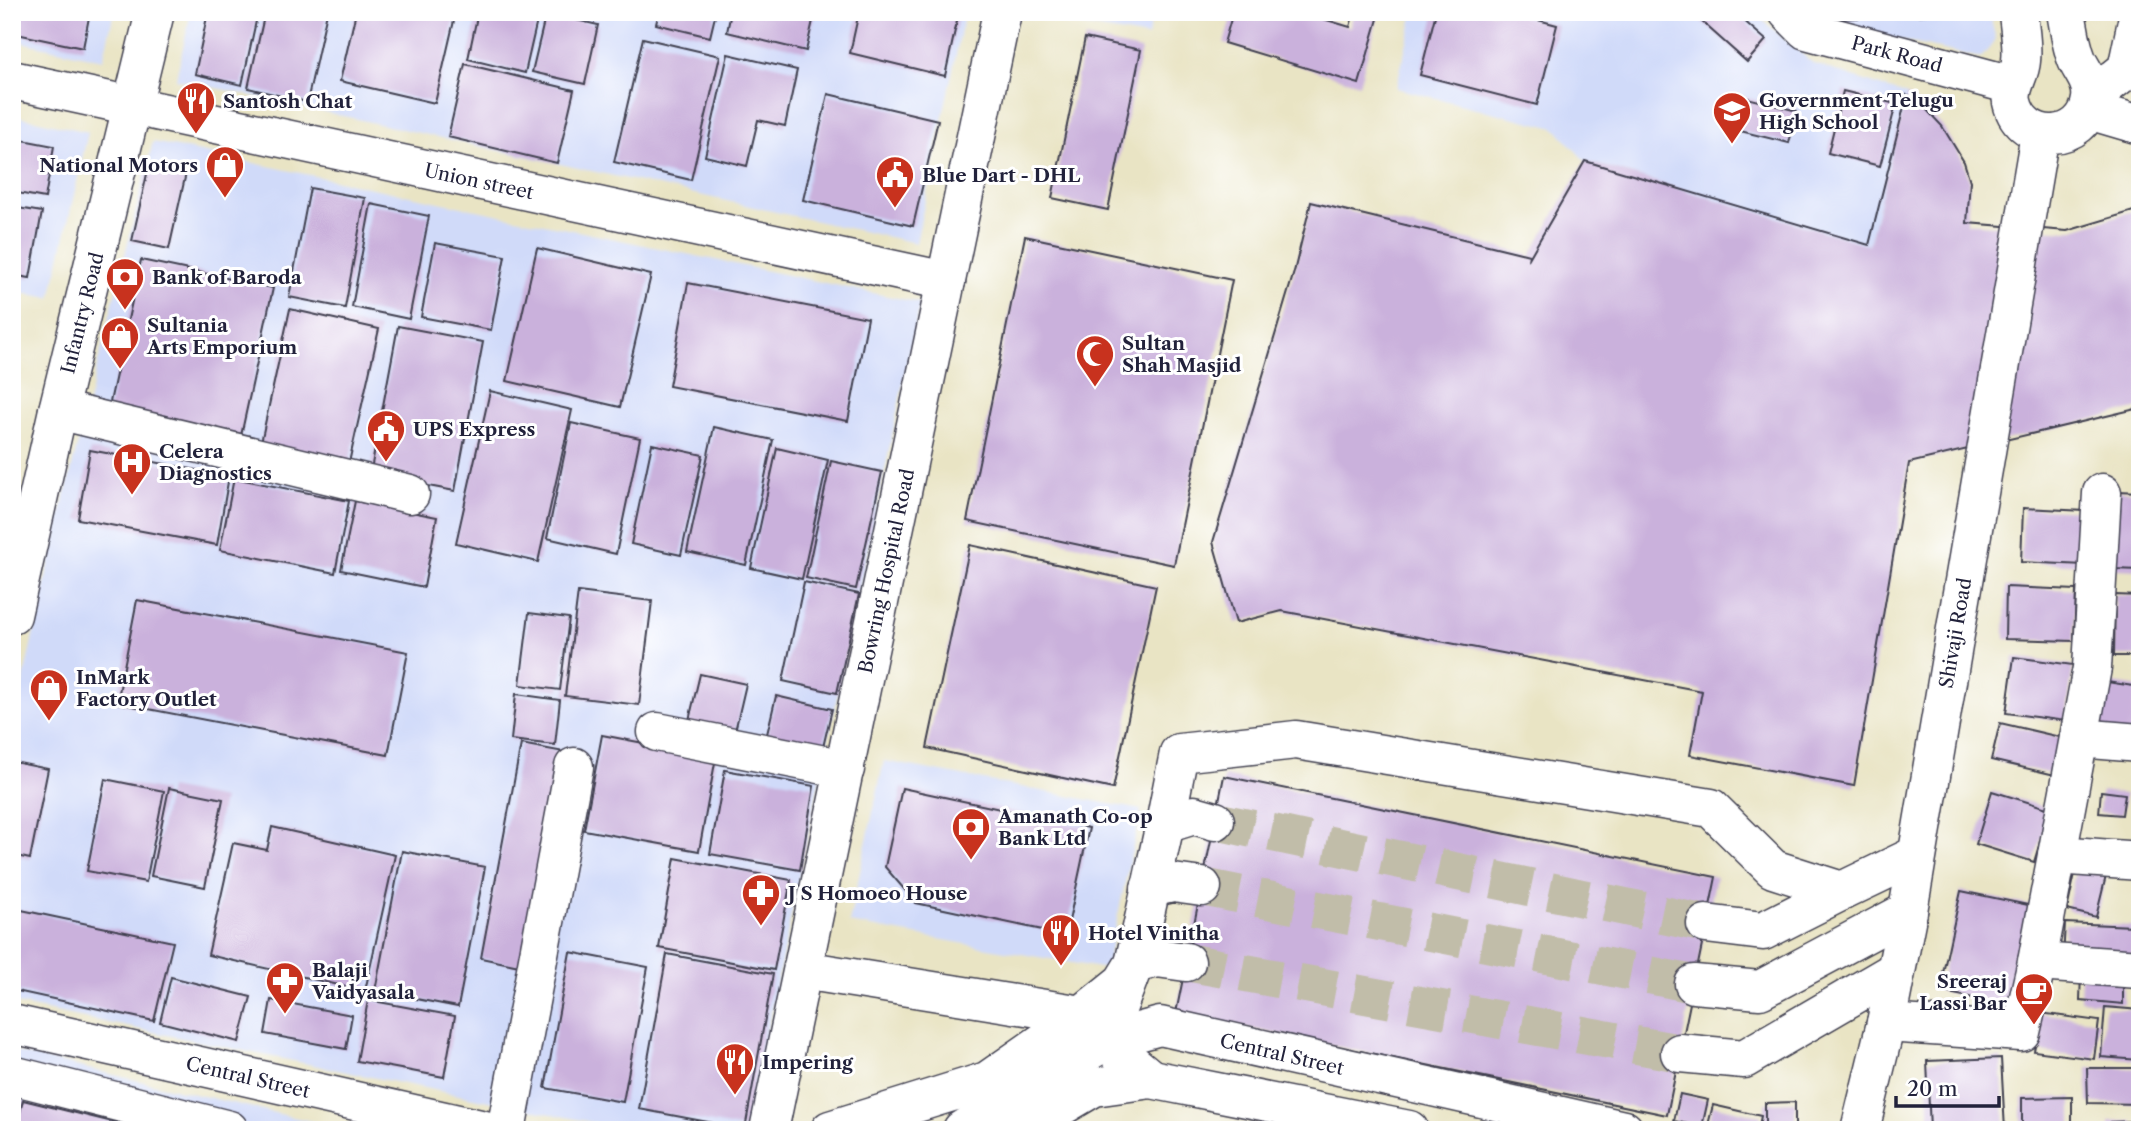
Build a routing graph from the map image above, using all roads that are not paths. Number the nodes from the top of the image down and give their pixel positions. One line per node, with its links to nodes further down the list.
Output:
1 (155, 12): 11 (street, Infantry Road)
2 (1002, 12): 14 (street, Bowring Hospital Road)
3 (1788, 12): 8 (street, Park Road)
4 (2018, 12): 8 (street)
5 (2066, 12): 7 (street)
6 (2139, 12): 10 (street)
7 (2076, 59): 8 (street); 10 (street)
8 (2017, 74): 13 (street)
9 (12, 80): 11 (street, Union street)
10 (2090, 103): 12 (street); 13 (street)
11 (133, 107): 14 (street, Union street); 15 (street, Infantry Road)
12 (2137, 129)
13 (2040, 134): 27 (street, Shivaji Road)
14 (946, 281): 24 (street, Bowring Hospital Road)
15 (58, 410): 17 (street); 18 (street, Infantry Road)
16 (2102, 493): 21 (street)
17 (410, 494)
18 (20, 555): 19 (street, Infantry Road)
19 (12, 615)
20 (657, 732): 24 (street)
21 (2079, 738): 22 (street); 28 (street)
22 (2140, 743)
23 (574, 767): 51 (street)
24 (845, 769): 39 (street, Bowring Hospital Road)
25 (1215, 821): 26 (street)
26 (1165, 824): 31 (street); 32 (street)
27 (1917, 855): 32 (street); 33 (street, Shivaji Road)
28 (2057, 855): 29 (street); 36 (street)
29 (2140, 861)
30 (1202, 887): 31 (street)
31 (1150, 888): 37 (street)
32 (1842, 891): 34 (street)
33 (1908, 911): 40 (street, Shivaji Road); 41 (street)
34 (1706, 924)
35 (1186, 962): 37 (street)
36 (2037, 962): 38 (street); 42 (street)
37 (1134, 964): 44 (street)
38 (2140, 969)
39 (803, 970): 44 (street); 52 (street, Bowring Hospital Road)
40 (1895, 971): 42 (street, Shivaji Road); 45 (street)
41 (1694, 984)
42 (1886, 1023): 58 (street, Shivaji Road)
43 (12, 1024): 47 (street, Central Street)
44 (1094, 1028): 48 (street); 53 (street); 54 (street, Central Street); 57 (street, Central Street)
45 (1680, 1053)
46 (12, 1075): 49 (street)
47 (245, 1077): 49 (street); 50 (street, Central Street)
48 (1151, 1079): 55 (street); 56 (street)
49 (231, 1130)
50 (485, 1130)
51 (506, 1130)
52 (769, 1130)
53 (830, 1130)
54 (962, 1130)
55 (1021, 1130)
56 (1409, 1130)
57 (1624, 1130)
58 (1860, 1130)

